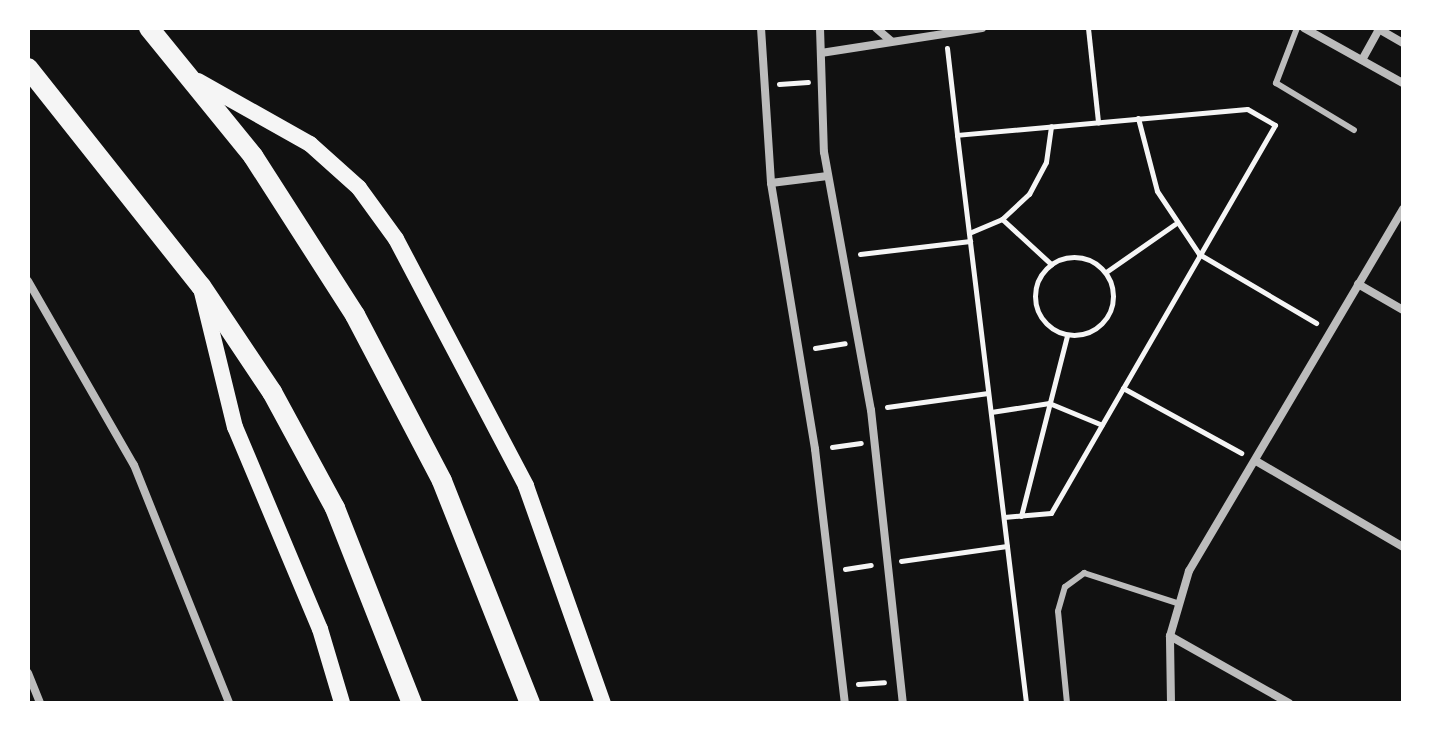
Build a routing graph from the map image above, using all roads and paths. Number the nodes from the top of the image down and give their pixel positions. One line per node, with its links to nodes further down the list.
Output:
1 (149, 28): 16 (highway)
2 (761, 28): 19 (street)
3 (820, 28): 13 (street)
4 (876, 28): 11 (street)
5 (982, 28): 10 (street)
6 (1088, 28): 21 (path)
7 (1297, 28): 23 (lane)
8 (1304, 28): 14 (street)
9 (1378, 28): 12 (street); 14 (street)
10 (946, 33): 11 (street); 24 (path)
11 (891, 41): 13 (street)
12 (1403, 43)
13 (821, 53): 17 (street)
14 (1362, 60): 18 (street)
15 (28, 68): 38 (highway)
16 (198, 81): 68 (highway); 69 (main road)
17 (821, 81): 19 (path); 25 (street)
18 (1403, 83)
19 (765, 84): 26 (street)
20 (1138, 118): 21 (path); 29 (path); 32 (path)
21 (1098, 122): 22 (path)
22 (1051, 126): 24 (path); 28 (path)
23 (1354, 130)
24 (957, 135): 30 (path)
25 (828, 176): 26 (street); 33 (street)
26 (771, 183): 43 (street)
27 (1403, 209): 37 (street)
28 (1002, 219): 30 (path); 34 (path)
29 (1175, 224): 32 (path); 35 (path)
30 (969, 233): 31 (path)
31 (970, 241): 33 (path); 45 (path)
32 (1199, 254): 40 (path); 44 (path)
33 (843, 256): 42 (street)
34 (1051, 264): 35 (path); 41 (path)
35 (1106, 272): 41 (path)
36 (28, 281): 65 (street)
37 (1358, 284): 39 (street); 40 (street)
38 (201, 286): 66 (main road); 67 (highway)
39 (1403, 310)
40 (1331, 332): 52 (street)
41 (1067, 336): 46 (path)
42 (860, 341): 43 (path); 47 (street)
43 (799, 350): 51 (street)
44 (1123, 388): 49 (path); 52 (path)
45 (988, 393): 47 (path); 48 (path)
46 (1049, 403): 48 (path); 49 (path); 53 (path)
47 (871, 410): 50 (street)
48 (991, 412): 54 (path)
49 (1102, 425): 53 (path)
50 (874, 441): 51 (path); 57 (street)
51 (815, 449): 58 (street)
52 (1256, 461): 56 (street); 59 (street)
53 (1021, 516): 54 (path)
54 (1004, 517): 55 (path)
55 (1007, 546): 57 (path); 72 (path)
56 (1403, 547)
57 (888, 563): 58 (path); 62 (street)
58 (829, 571): 63 (street)
59 (1177, 603): 60 (street); 73 (lane)
60 (1170, 636): 74 (street); 75 (street)
61 (28, 673): 64 (street)
62 (901, 680): 63 (path); 71 (street)
63 (843, 686): 70 (street)
64 (40, 703)
65 (229, 703)
66 (342, 703)
67 (412, 703)
68 (530, 703)
69 (603, 703)
70 (845, 703)
71 (903, 703)
72 (1026, 703)
73 (1067, 703)
74 (1171, 703)
75 (1289, 703)

